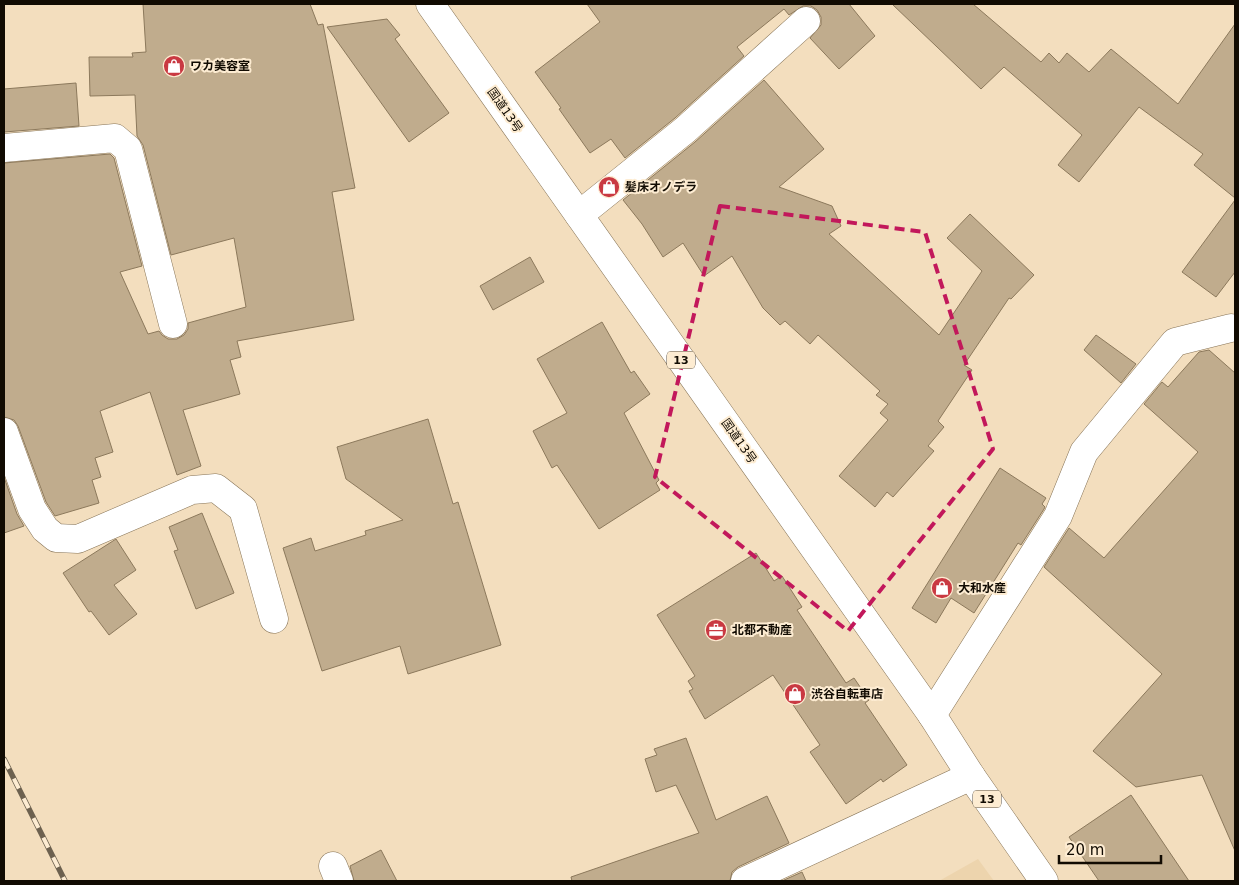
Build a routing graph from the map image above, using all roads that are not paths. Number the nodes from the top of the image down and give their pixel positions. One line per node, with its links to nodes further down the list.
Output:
1 (430, 4): 4 (main road, 国道13号 / 13)
2 (806, 22): 4 (main road)
3 (4, 148): 5 (main road)
4 (579, 215): 9 (main road, 国道13号 / 13)
5 (172, 324)
6 (1234, 328): 9 (main road)
7 (4, 432): 8 (main road)
8 (274, 619)
9 (932, 715): 10 (main road, 国道13号 / 13)
10 (971, 776): 11 (main road); 12 (main road, 国道13号 / 13)
11 (745, 881)
12 (1044, 881)

